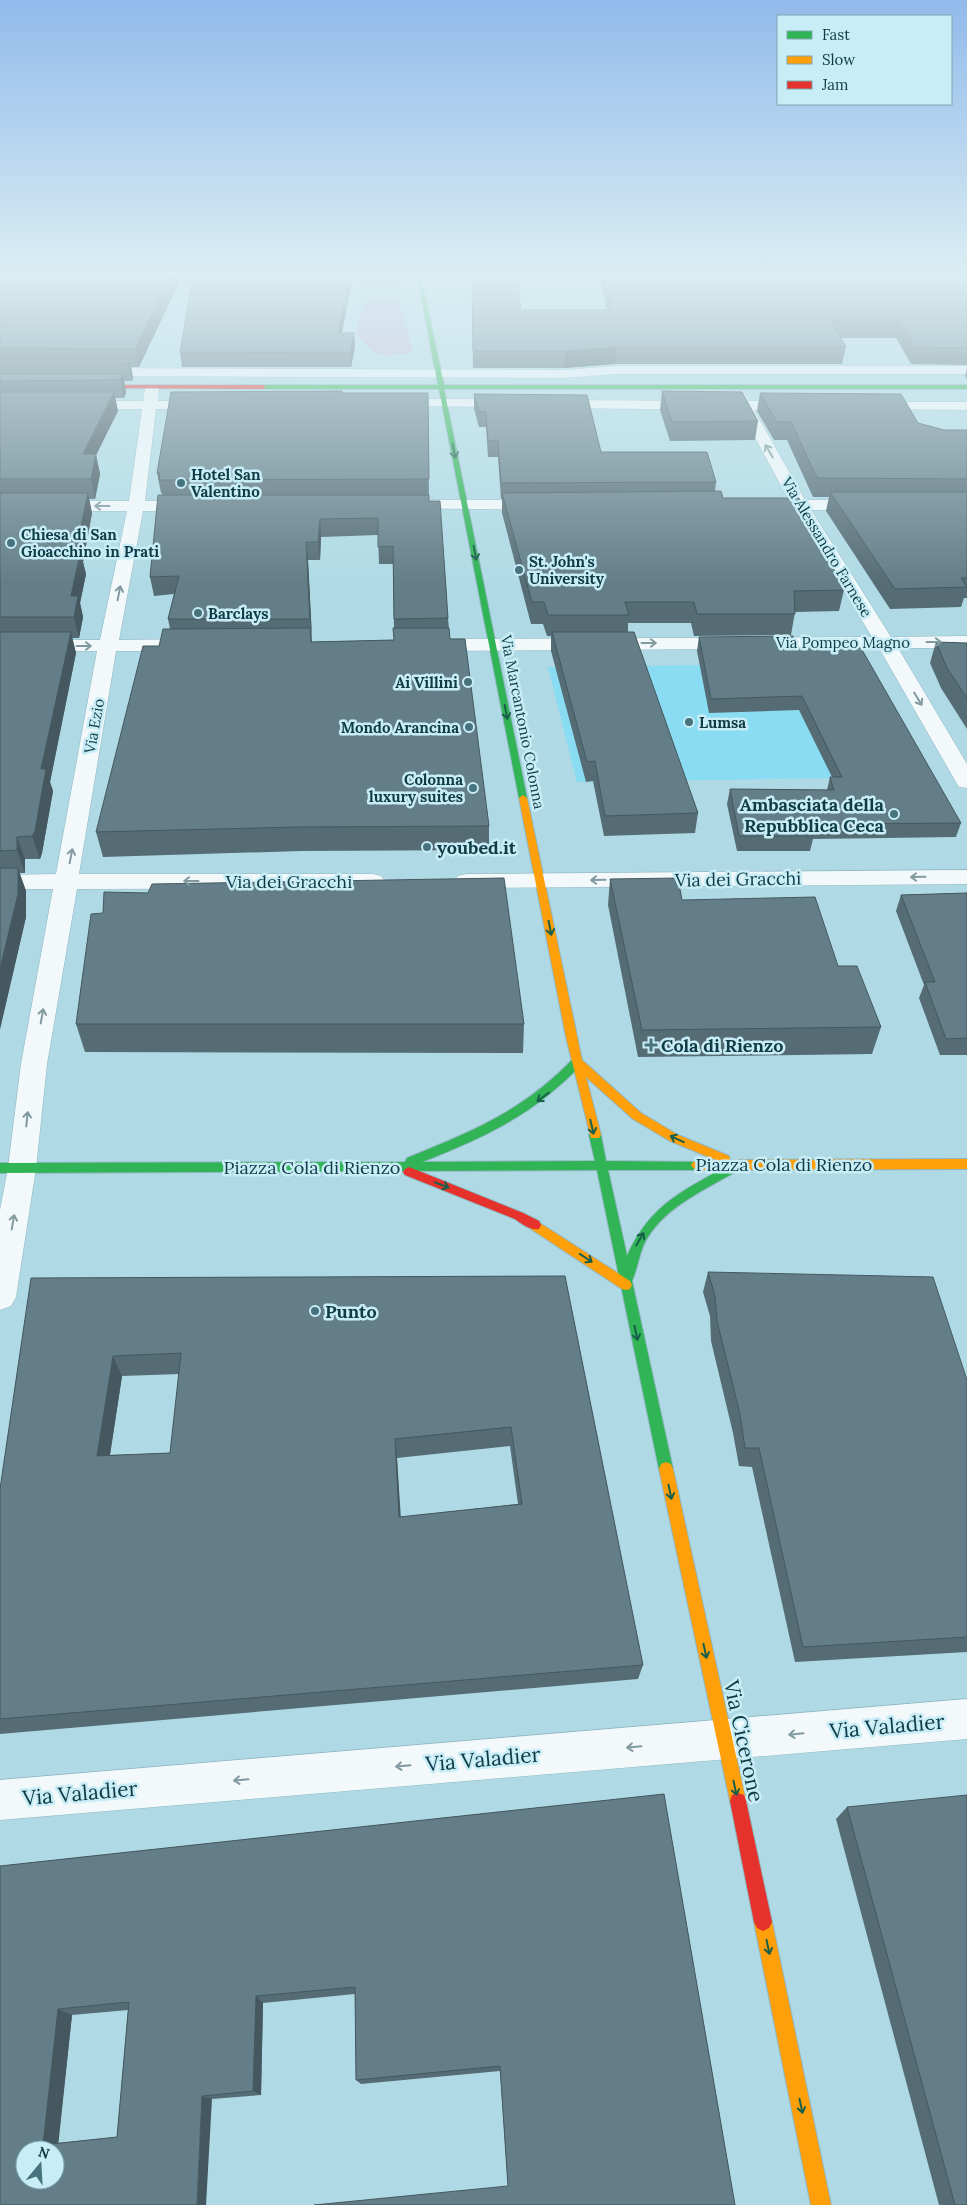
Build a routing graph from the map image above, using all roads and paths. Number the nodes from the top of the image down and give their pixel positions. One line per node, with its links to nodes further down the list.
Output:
1 (391, 379): 3 (street)
2 (463, 379): 3 (street)
3 (440, 380): 6 (street); 7 (street); 9 (street, Via Marcantonio Colonna)
4 (76, 387): 7 (street)
5 (967, 387): 6 (street)
6 (736, 388): 12 (street, Via Alessandro Farnese)
7 (152, 396): 10 (street); 11 (street); 23 (street, Via Ezio)
8 (380, 403): 9 (street)
9 (444, 403): 12 (street); 17 (street, Via Marcantonio Colonna, one-way to 17)
10 (66, 405)
11 (224, 405)
12 (744, 406): 13 (street); 20 (street, Via Alessandro Farnese, one-way to 12)
13 (808, 406)
14 (858, 406): 15 (street)
15 (967, 406)
16 (385, 505): 17 (street)
17 (466, 505): 18 (street); 27 (street, Via Marcantonio Colonna, one-way to 27)
18 (552, 505)
19 (748, 505): 20 (street)
20 (800, 505): 21 (street); 25 (street, Via Alessandro Farnese)
21 (882, 505)
22 (0, 506): 23 (street, one-way to 22)
23 (136, 506): 24 (street); 31 (street, Via Ezio, one-way to 23)
24 (209, 506)
25 (885, 642): 26 (street, Via Pompeo Magno, one-way to 26); 27 (street, Via Pompeo Magno, one-way to 25); 32 (street, Via Alessandro Farnese, one-way to 32)
26 (967, 642)
27 (493, 644): 29 (street, Via Pompeo Magno); 34 (street, Via Marcantonio Colonna, one-way to 34)
28 (218, 645): 31 (street)
29 (412, 645)
30 (0, 646): 31 (street, one-way to 31)
31 (108, 646): 35 (street, Via Ezio, one-way to 31)
32 (967, 782)
33 (967, 877): 34 (street, Via dei Gracchi, one-way to 34)
34 (540, 880): 37 (street, Via dei Gracchi); 39 (street, Via Marcantonio Colonna, one-way to 39)
35 (66, 881): 36 (street, Via dei Gracchi, one-way to 35); 38 (street, Via dei Gracchi); 44 (street, Via Ezio, one-way to 35)
36 (394, 881)
37 (443, 881)
38 (0, 882)
39 (577, 1062): 40 (street, one-way to 40); 42 (street, one-way to 39); 43 (street, one-way to 43)
40 (602, 1164): 42 (street, Piazza Cola di Rienzo); 43 (street, Piazza Cola di Rienzo); 45 (street)
41 (967, 1164): 42 (street, Piazza Cola di Rienzo)
42 (738, 1165): 45 (street, one-way to 42)
43 (396, 1167): 44 (street, Piazza Cola di Rienzo); 45 (street, one-way to 45)
44 (11, 1168): 46 (street, one-way to 44)
45 (626, 1285): 48 (street, Via Cicerone, one-way to 48)
46 (1, 1292)
47 (967, 1719): 48 (street, Via Valadier, one-way to 48)
48 (724, 1740): 49 (street, Via Valadier, one-way to 49); 50 (street, Via Cicerone, one-way to 50)
49 (0, 1800)
50 (821, 2205)

